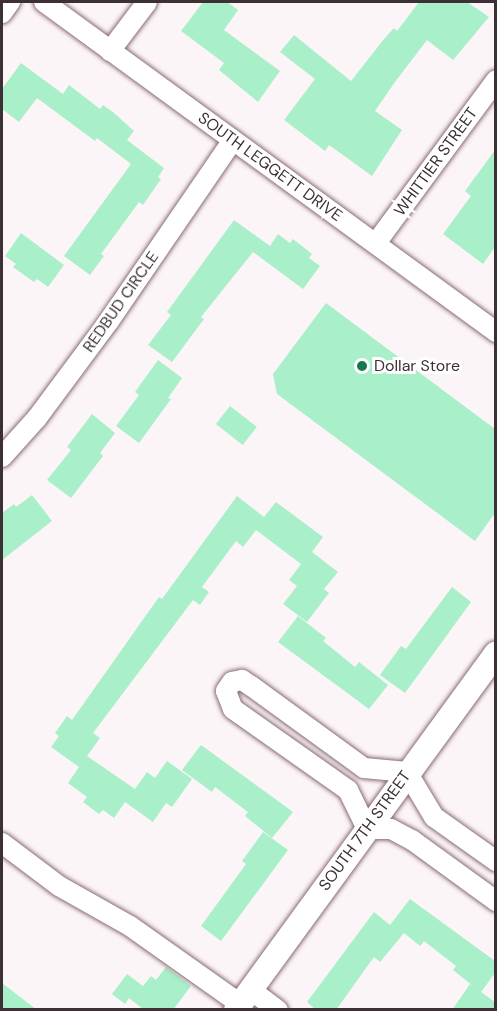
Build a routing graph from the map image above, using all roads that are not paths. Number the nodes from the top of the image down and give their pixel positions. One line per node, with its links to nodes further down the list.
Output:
1 (10, 2): 4 (street)
2 (44, 2): 5 (street, SOUTH LEGGETT DRIVE)
3 (147, 2): 5 (street)
4 (2, 14)
5 (110, 51): 7 (street, SOUTH LEGGETT DRIVE)
6 (495, 80): 8 (street, WHITTIER STREET)
7 (233, 140): 8 (street, SOUTH LEGGETT DRIVE); 10 (street, REDBUD CIRCLE)
8 (376, 243): 9 (street, SOUTH LEGGETT DRIVE)
9 (495, 332)
10 (2, 458)
11 (495, 654): 12 (main road, SOUTH 7TH STREET)
12 (407, 772): 13 (main road, SOUTH 7TH STREET); 13 (street); 15 (street)
13 (367, 829): 16 (street); 17 (main road, SOUTH 7TH STREET)
14 (2, 843): 17 (street)
15 (495, 861)
16 (495, 900)
17 (243, 1001): 18 (street)
18 (278, 1010)

